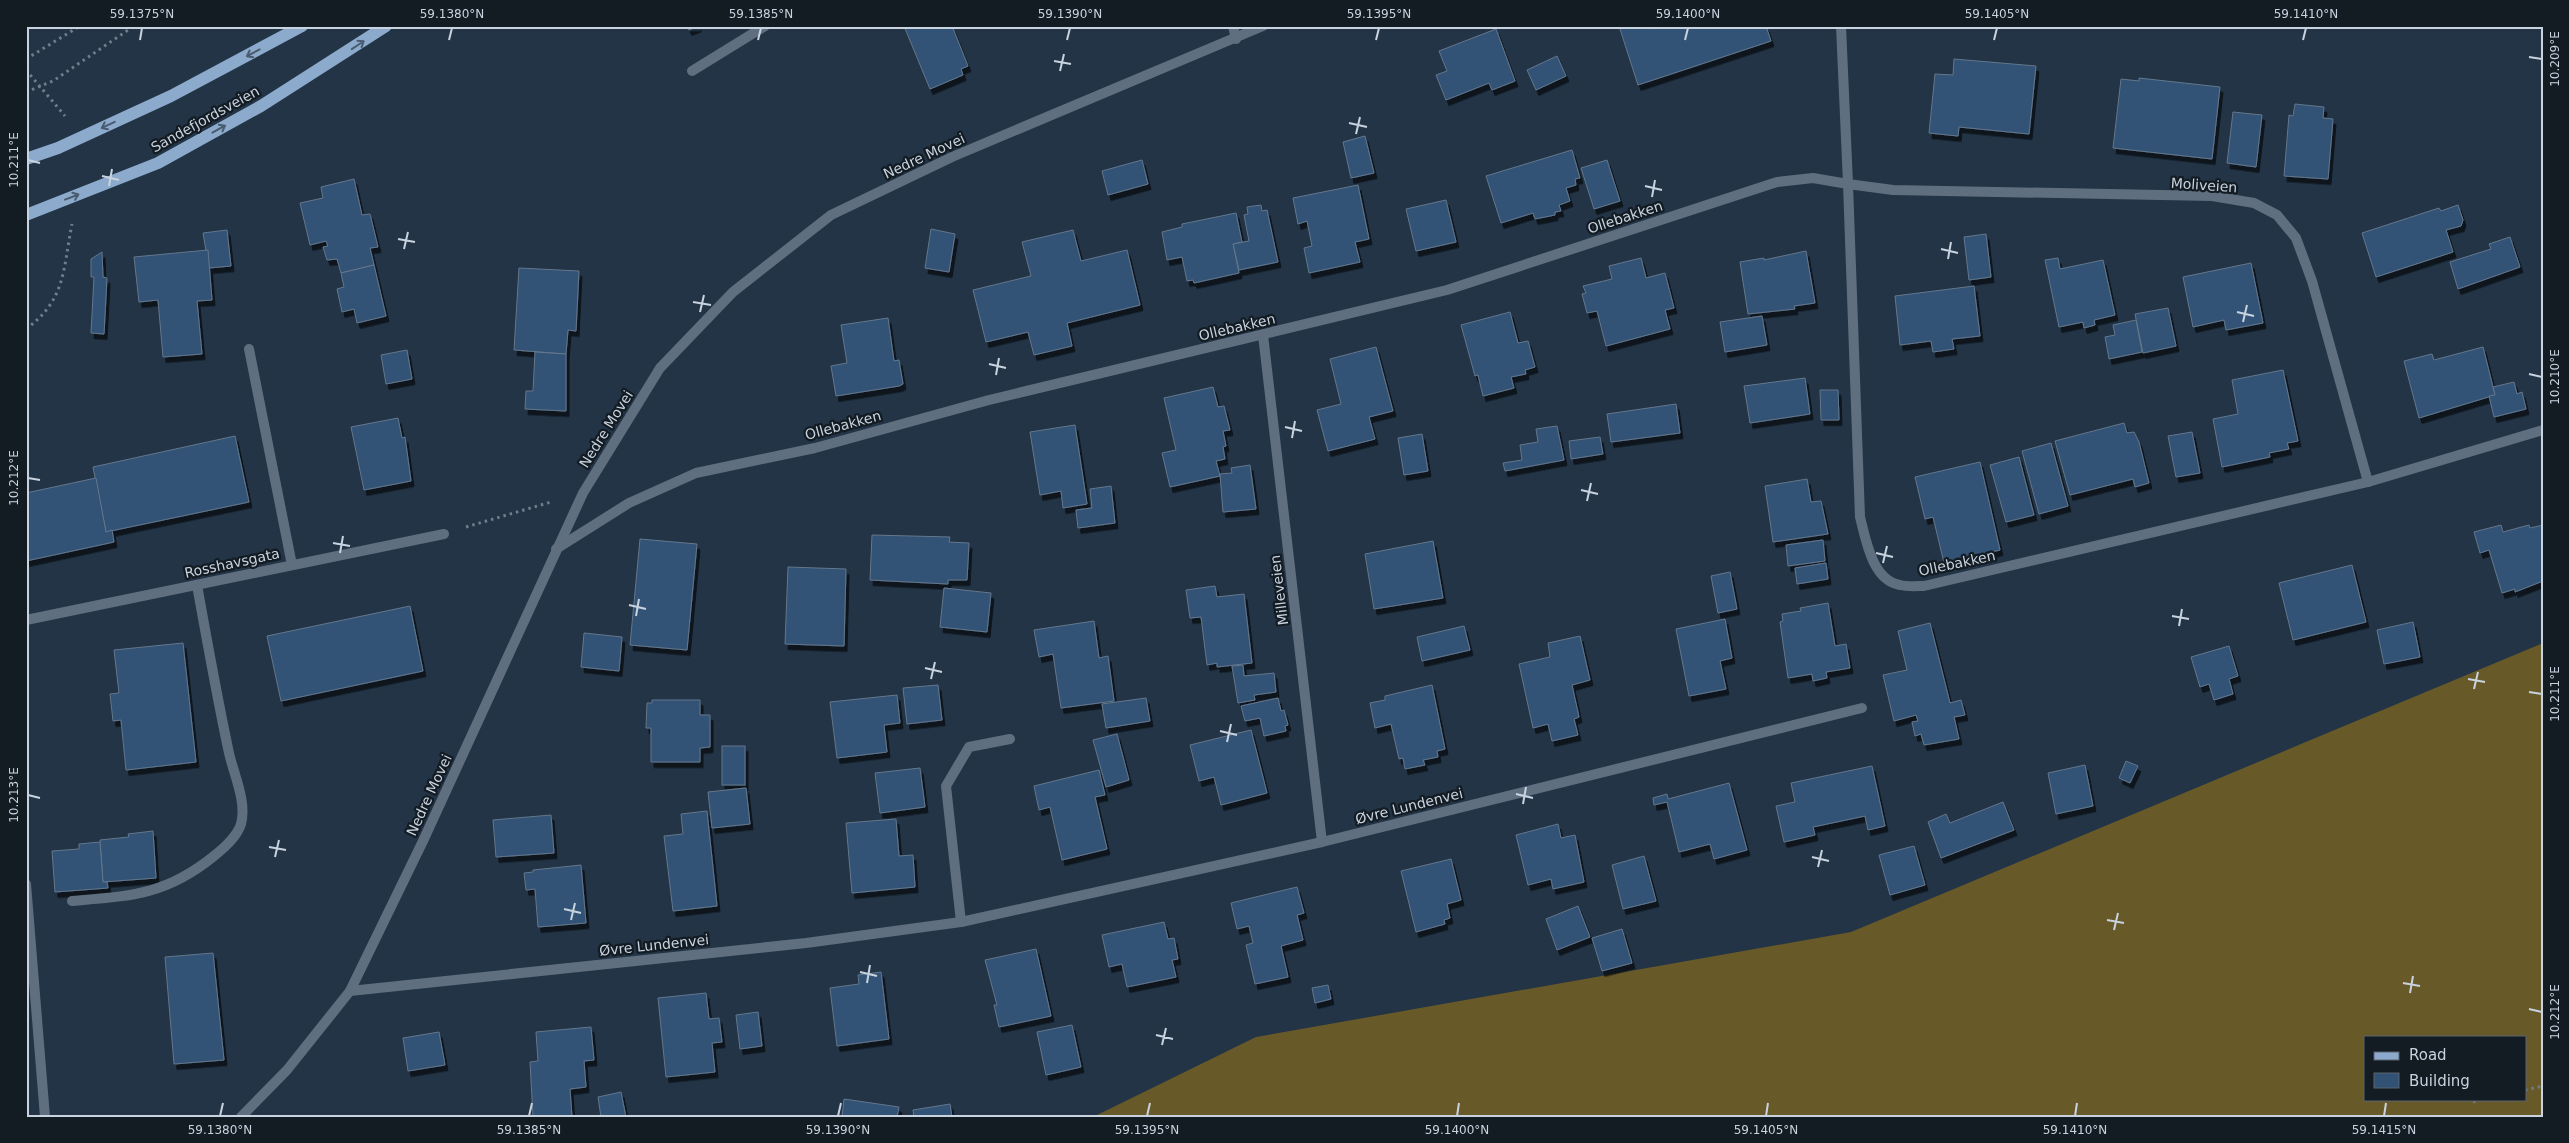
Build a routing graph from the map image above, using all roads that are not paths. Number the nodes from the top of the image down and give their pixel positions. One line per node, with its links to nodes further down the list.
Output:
1 (302, 26): 9 (main road, one-way to 9)
2 (386, 26): 11 (main road, Sandefjordsveien, one-way to 2)
3 (765, 26): 8 (street)
4 (1233, 26): 7 (street)
5 (1263, 26): 7 (street, Nedre Movei)
6 (1841, 26): 10 (street)
7 (1236, 39): 17 (street, Nedre Movei)
8 (692, 71)
9 (26, 159)
10 (1848, 184): 12 (street, Ollebakken); 15 (street, Moliveien); 15 (street, Ollebakken)
11 (26, 215)
12 (1263, 335): 17 (street, Ollebakken); 23 (street, Milleveien)
13 (248, 349): 18 (street)
14 (2543, 430): 15 (street)
15 (2368, 482)
16 (444, 534): 18 (street, Rosshavsgata)
17 (556, 549): 27 (street, Nedre Movei)
18 (292, 565): 19 (street, Rosshavsgata)
19 (196, 585): 20 (street, Rosshavsgata); 25 (street)
20 (26, 620)
21 (1862, 708): 23 (street, Øvre Lundenvei)
22 (1010, 739): 26 (street)
23 (1322, 842): 26 (street, Øvre Lundenvei)
24 (26, 884): 28 (street)
25 (72, 901)
26 (961, 922): 27 (street, Øvre Lundenvei)
27 (350, 991): 29 (street, Nedre Movei)
28 (45, 1117)
29 (241, 1117)

